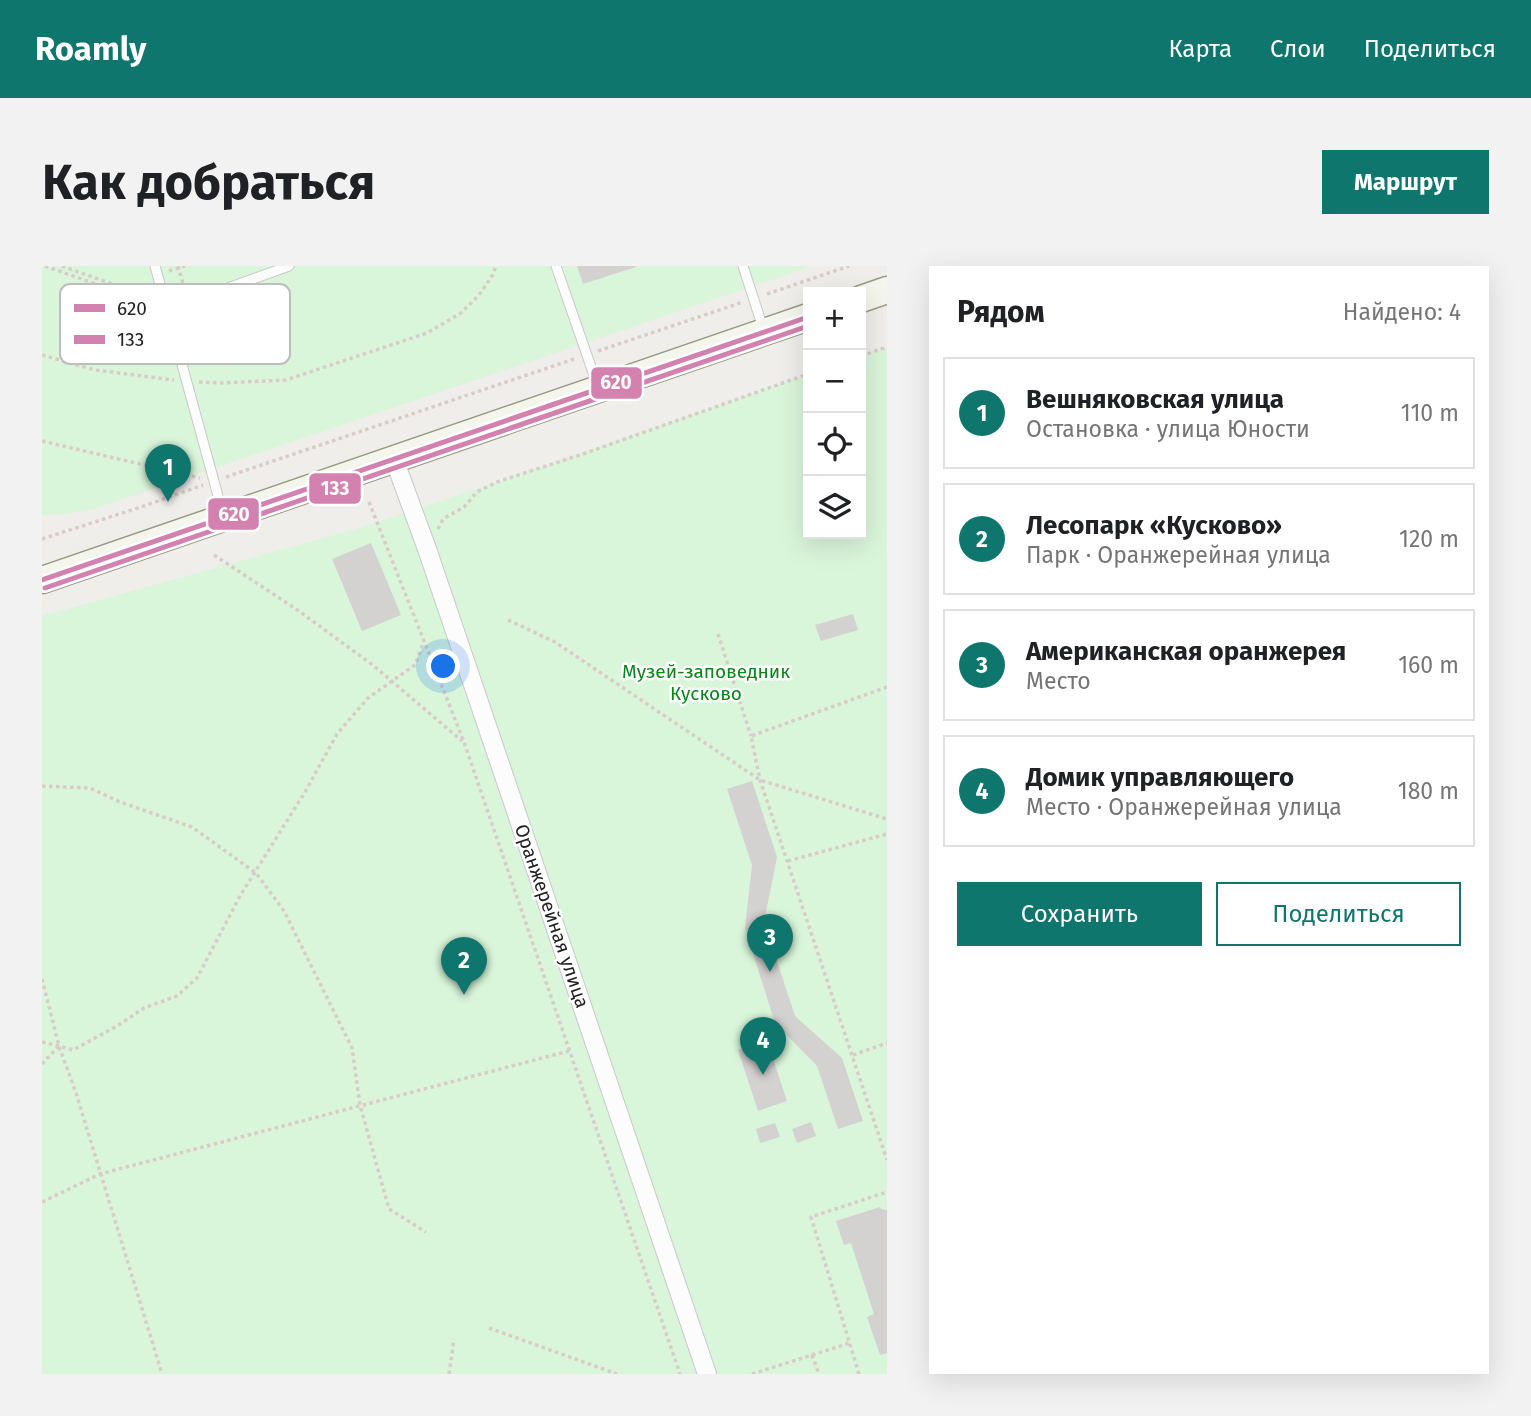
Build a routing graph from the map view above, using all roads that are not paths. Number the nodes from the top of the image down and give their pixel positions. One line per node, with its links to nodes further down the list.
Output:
1 (155, 266): 5 (lane)
2 (289, 266): 6 (lane)
3 (556, 266): 12 (lane)
4 (743, 266): 10 (lane)
5 (160, 284)
6 (238, 284)
7 (887, 290): 8 (main road)
8 (866, 297)
9 (803, 319): 10 (main road)
10 (764, 332): 12 (main road)
11 (182, 364): 14 (lane)
12 (598, 389): 13 (main road)
13 (394, 459): 14 (main road); 16 (street, Оранжерейная улица)
14 (224, 517): 15 (main road)
15 (42, 580)
16 (707, 1374)

